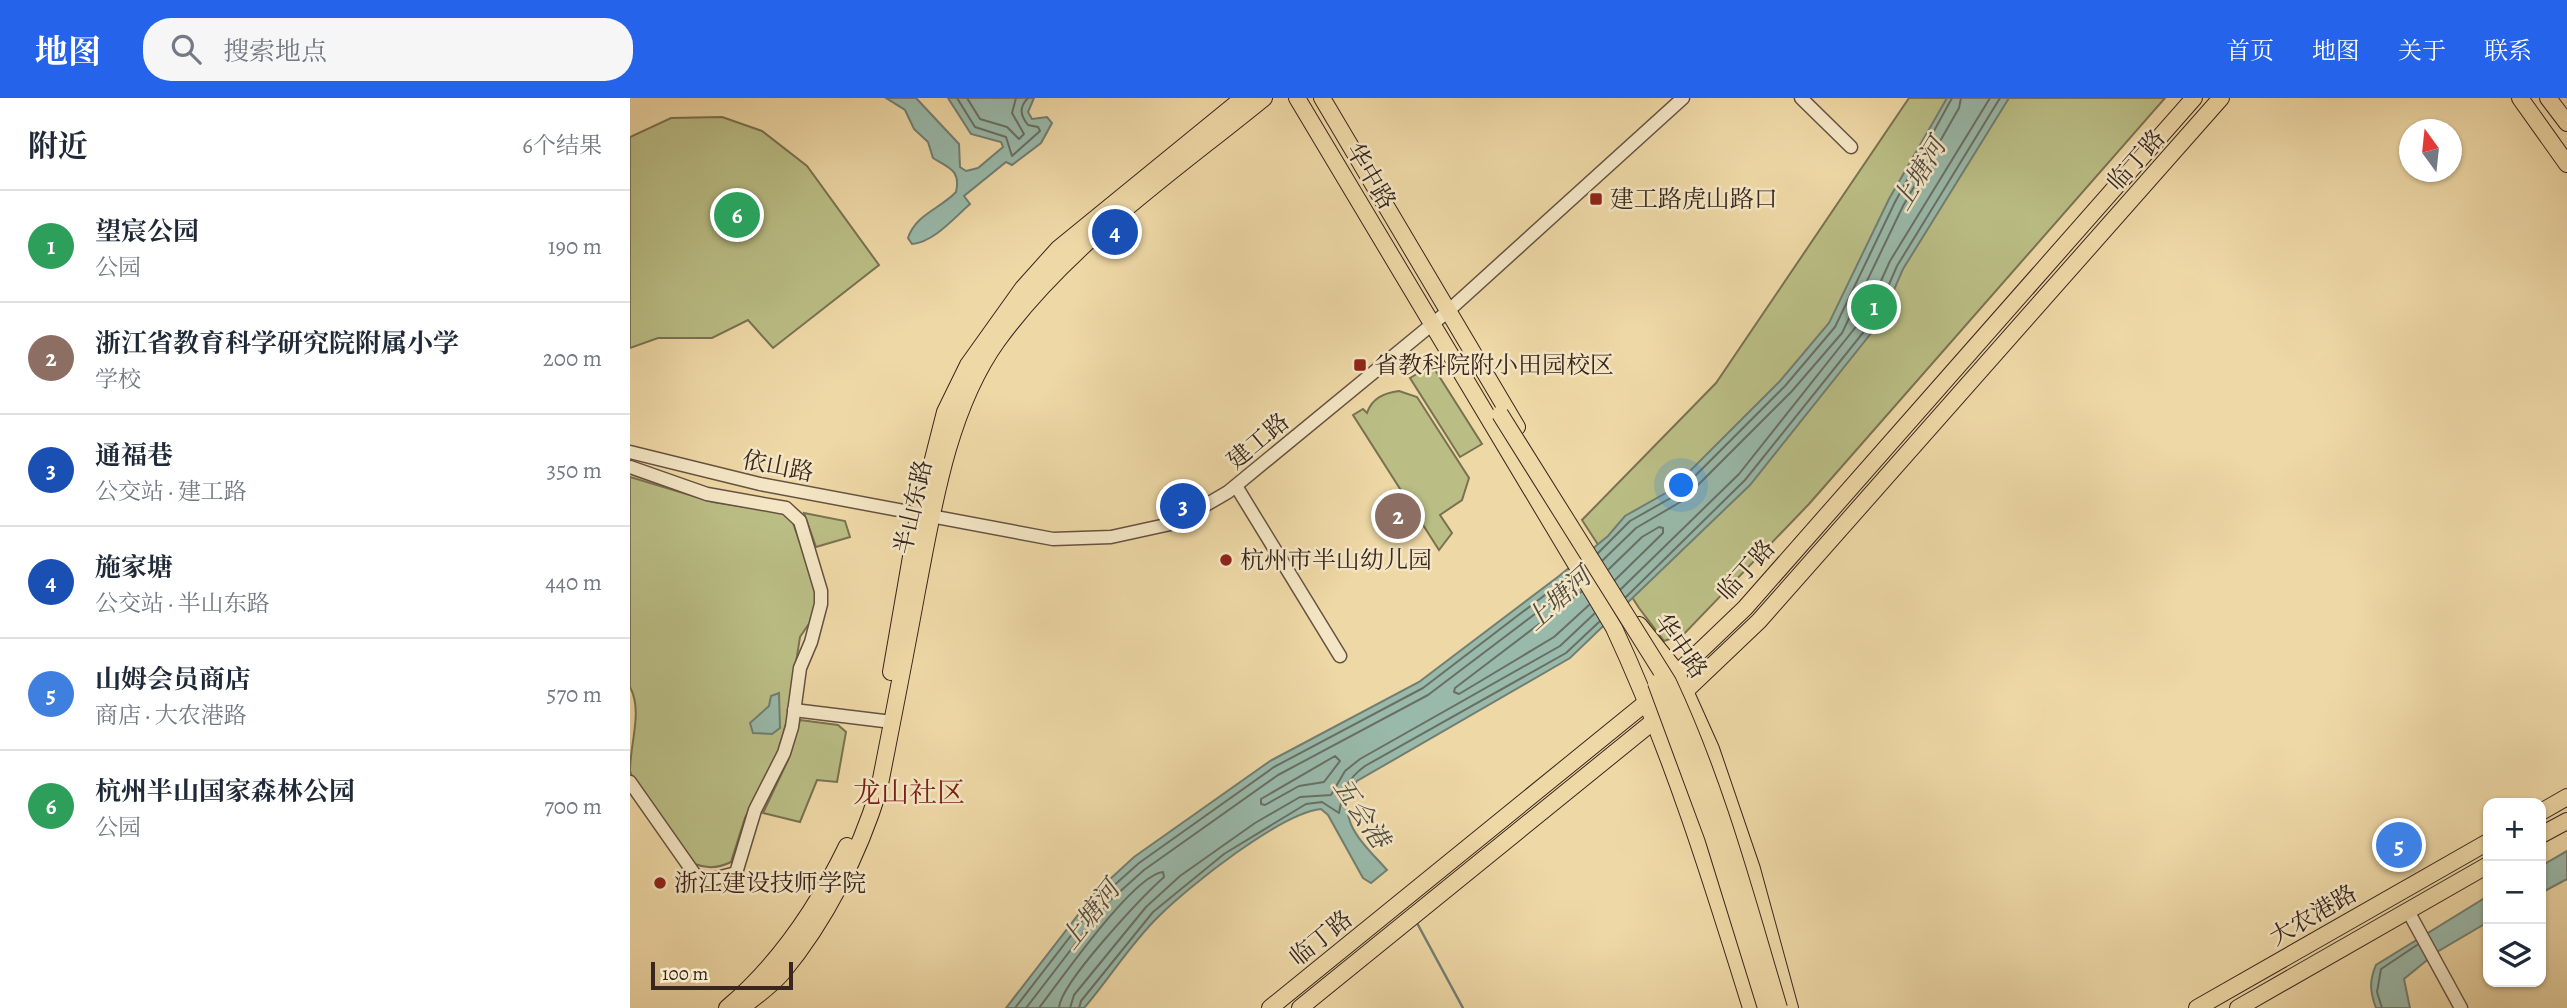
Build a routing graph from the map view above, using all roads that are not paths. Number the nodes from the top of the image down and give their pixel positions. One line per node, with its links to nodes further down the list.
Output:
1 (1243, 98): 22 (main road, 半山东路)
2 (1264, 98): 22 (main road, 半山东路)
3 (1297, 98): 15 (main road, 华中路)
4 (1322, 98): 14 (main road, 华中路)
5 (1683, 98): 14 (street)
6 (1801, 98): 12 (street)
7 (2194, 98): 24 (main road, 临丁路)
8 (2221, 98): 25 (main road, 临丁路)
9 (2520, 98): 13 (main road)
10 (2548, 98): 11 (main road)
11 (2567, 123)
12 (1851, 147)
13 (2567, 164)
14 (1447, 312): 15 (street, 建工路); 16 (main road, 华中路)
15 (1433, 323): 17 (main road, 华中路); 21 (street, 建工路)
16 (1465, 342): 18 (main road, 华中路); 24 (main road, 华中路, bridge)
17 (1449, 350): 18 (main road, 华中路); 26 (main road, 华中路)
18 (1497, 416): 43 (main road, 华中路, bridge); 44 (main road, 华中路, bridge)
19 (630, 452): 22 (street, 依山路)
20 (630, 467): 27 (street)
21 (1236, 486): 22 (street, 建工路); 23 (street)
22 (926, 515): 29 (main road, 半山东路)
23 (1340, 656)
24 (1676, 671): 25 (main road, 华中路); 26 (main road, 临丁路)
25 (1685, 688): 28 (main road, 临丁路); 45 (main road, 华中路)
26 (1648, 701): 28 (main road, 华中路); 40 (main road, 临丁路)
27 (794, 710): 29 (street); 30 (street)
28 (1655, 720): 41 (main road, 临丁路); 42 (main road, 华中路)
29 (887, 721): 38 (main road, 半山东路); 39 (main road, 半山东路)
30 (630, 782)
31 (2567, 797): 32 (main road)
32 (2546, 809)
33 (2567, 821): 34 (main road)
34 (2546, 832)
35 (2483, 845): 46 (main road, 大农港路)
36 (2483, 868): 37 (main road, 大农港路)
37 (2408, 911): 47 (main road, 大农港路); 48 (street)
38 (726, 1008)
39 (741, 1008)
40 (1270, 1008)
41 (1300, 1008)
42 (1751, 1008)
43 (1766, 1008)
44 (1779, 1008)
45 (1790, 1008)
46 (2197, 1008)
47 (2238, 1008)
48 (2461, 1008)

